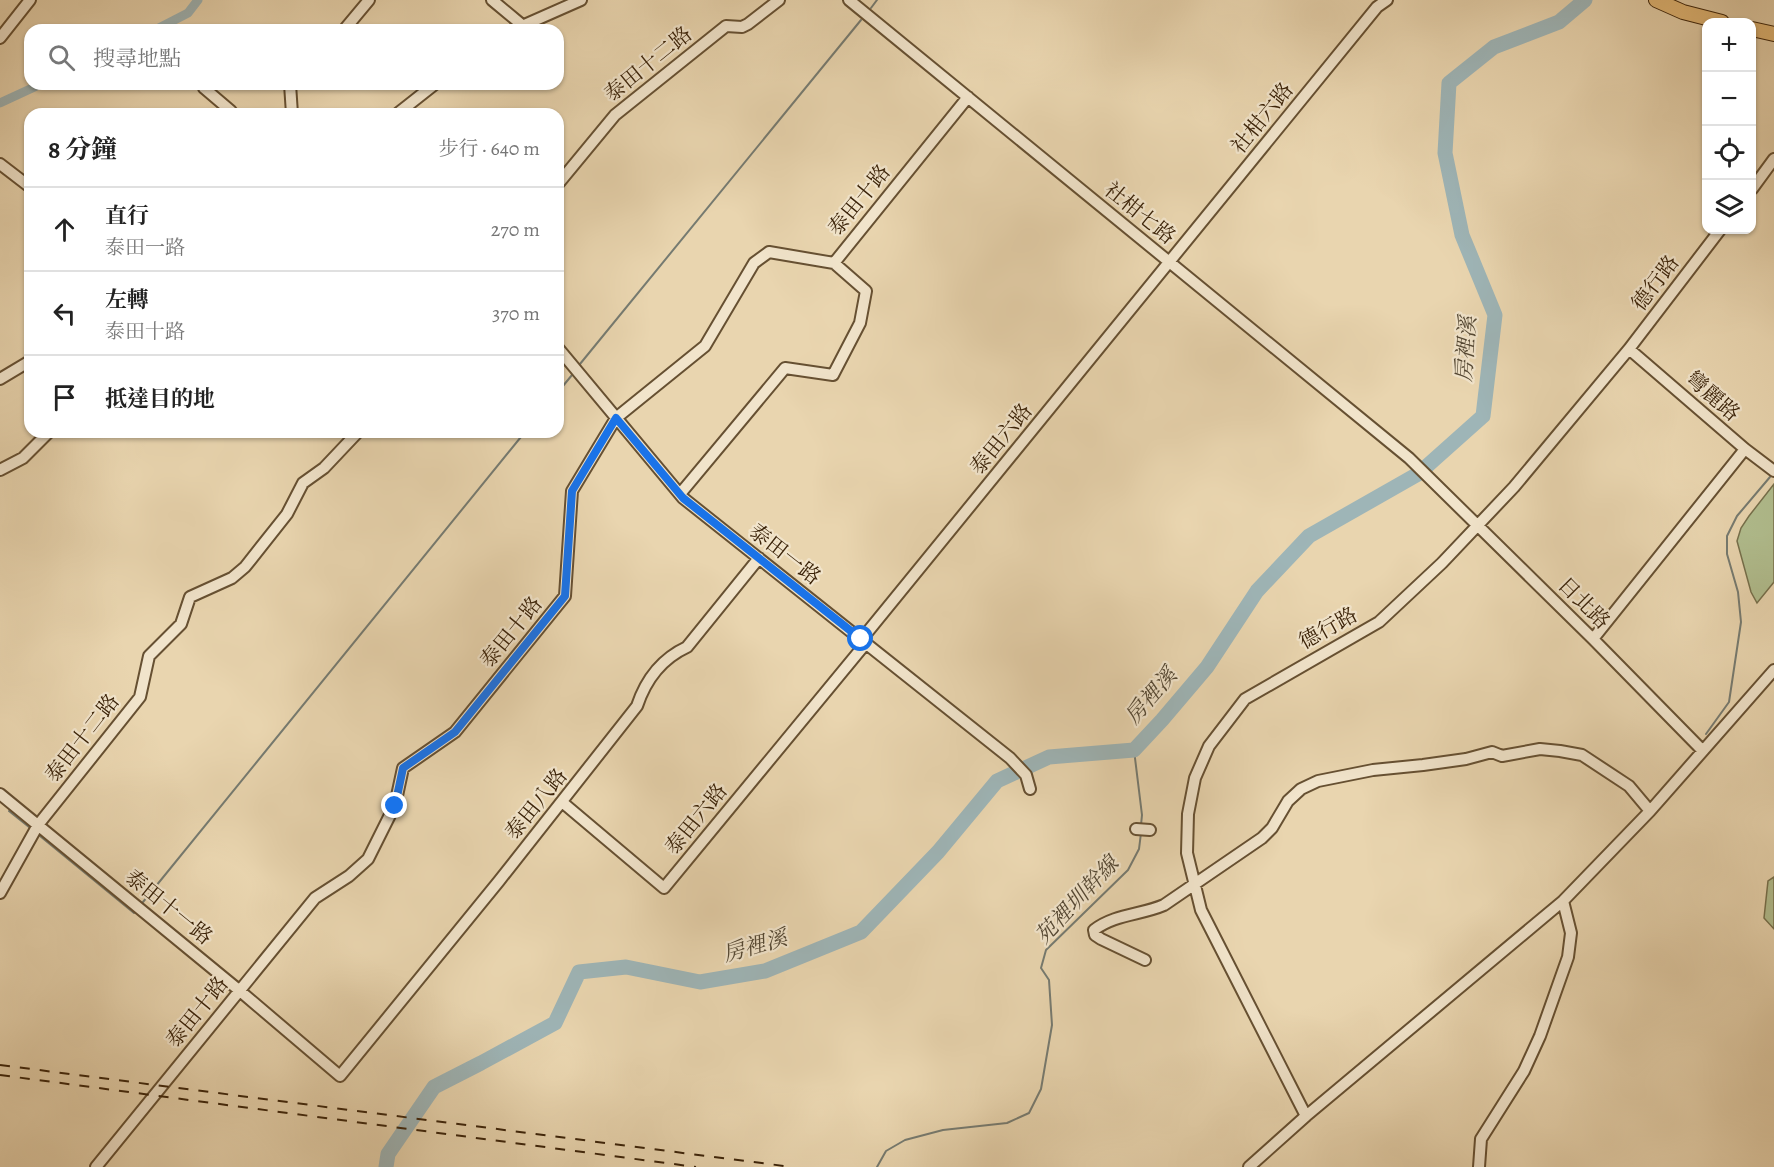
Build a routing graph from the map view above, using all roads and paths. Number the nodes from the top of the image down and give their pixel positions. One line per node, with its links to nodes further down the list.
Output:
1 (30, 0): 15 (street)
2 (369, 0): 10 (street)
3 (492, 0): 11 (street)
4 (581, 0): 12 (street)
5 (779, 0): 25 (street, 泰田十二路)
6 (849, 0): 19 (street, 社柑七路)
7 (1387, 0): 30 (street, 社柑六路)
8 (1656, 0): 9 (main road)
9 (1706, 18)
10 (349, 24)
11 (515, 24)
12 (525, 24)
13 (1756, 30): 14 (main road)
14 (1774, 34)
15 (0, 38)
16 (206, 90): 20 (street)
17 (290, 90): 21 (street)
18 (427, 90): 22 (street)
19 (968, 97): 29 (street, 泰田十路); 30 (street, 社柑七路)
20 (227, 108)
21 (292, 108)
22 (405, 108)
23 (1774, 159): 27 (street)
24 (0, 164): 26 (street)
25 (564, 177)
26 (24, 182)
27 (1756, 184)
28 (1717, 234): 31 (street, 德行路)
29 (834, 263): 35 (street, 泰田十路); 42 (street)
30 (1170, 263): 41 (street, 社柑七路); 46 (street, 泰田六路)
31 (1629, 349): 38 (street, 彎麗路); 43 (street, 德行路)
32 (564, 355): 35 (street, 泰田一路)
33 (24, 365): 34 (street)
34 (0, 379)
35 (616, 418): 42 (street, 泰田一路); 60 (street, 泰田十路)
36 (43, 438): 39 (street)
37 (352, 438): 53 (street, 泰田十二路)
38 (1745, 449): 40 (street, 彎麗路); 45 (street)
39 (0, 470)
40 (1774, 471)
41 (1436, 486): 43 (street, 日北路)
42 (680, 494): 44 (street, 泰田一路)
43 (1478, 525): 45 (street, 日北路); 56 (street, 德行路)
44 (759, 558): 46 (street, 泰田一路); 51 (street, 泰田八路)
45 (1593, 639): 48 (street, 日北路)
46 (863, 641): 49 (street, 泰田一路); 51 (street, 泰田六路)
47 (1774, 670): 48 (street)
48 (1702, 750): 52 (street)
49 (1030, 789)
50 (0, 794): 53 (street, 泰田十一路)
51 (562, 802): 61 (street, 泰田八路)
52 (1650, 811): 56 (street); 58 (street)
53 (38, 825): 57 (street, 泰田十二路); 60 (street, 泰田十一路)
54 (1136, 829): 55 (street)
55 (1150, 830)
56 (1194, 885): 59 (street); 62 (street, 德行路)
57 (0, 893)
58 (1563, 900): 62 (street); 65 (street)
59 (1145, 960)
60 (240, 991): 61 (street, 泰田十一路); 63 (street, 泰田十路)
61 (340, 1076)
62 (1306, 1116): 64 (street)
63 (96, 1167)
64 (1250, 1167)
65 (1479, 1167)

